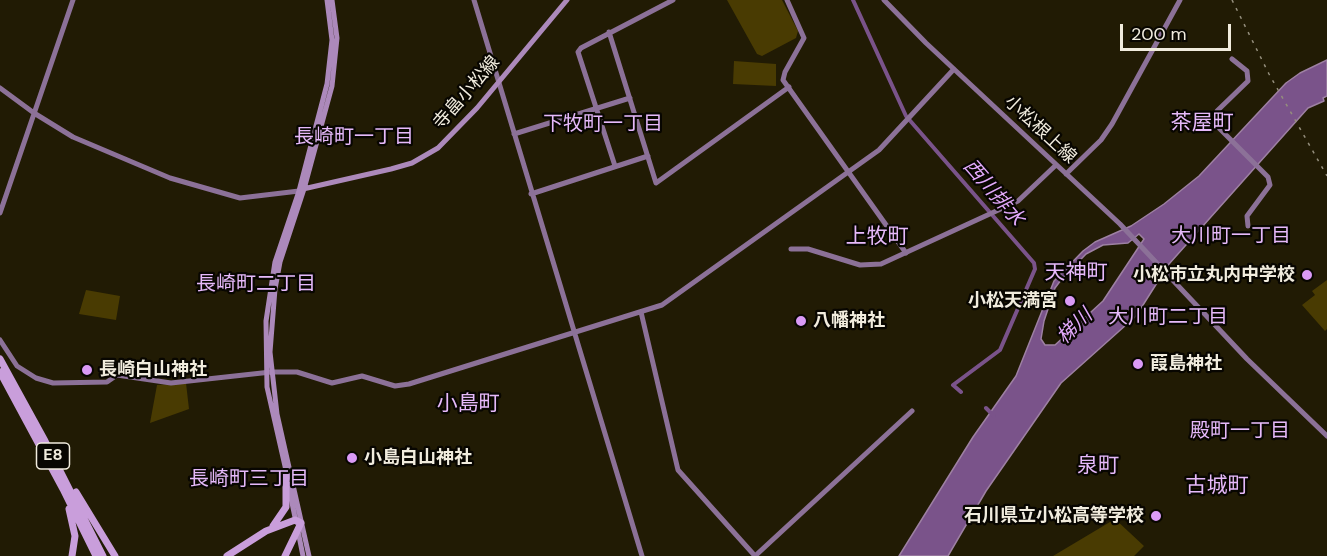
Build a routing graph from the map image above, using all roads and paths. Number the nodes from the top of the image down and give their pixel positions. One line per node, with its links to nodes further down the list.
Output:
1 (73, 0): 18 (street)
2 (327, 0): 25 (main road)
3 (332, 0): 25 (main road)
4 (474, 0): 13 (street)
5 (567, 0): 13 (main road, 寺畠小松線)
6 (673, 0): 10 (street)
7 (787, 0): 14 (street)
8 (884, 0): 12 (street, 小松根上線)
9 (1180, 0): 24 (street)
10 (609, 32): 16 (street); 17 (street)
11 (1232, 59): 28 (street)
12 (954, 69): 21 (street, 小松根上線); 23 (street)
13 (497, 83): 19 (street); 25 (main road, 寺畠小松線)
14 (789, 87): 20 (street); 23 (street)
15 (0, 88): 18 (street)
16 (630, 98): 17 (street); 20 (street)
17 (597, 108): 19 (street); 22 (street)
18 (34, 113): 25 (street); 27 (street)
19 (514, 134): 26 (street)
20 (648, 156): 22 (street)
21 (1056, 165): 24 (street, 小松根上線); 30 (street)
22 (615, 166): 26 (street)
23 (848, 173): 30 (street); 31 (street)
24 (1066, 174): 39 (street, 小松根上線)
25 (301, 190): 36 (main road)
26 (531, 194): 32 (street)
27 (0, 213)
28 (1248, 226)
29 (791, 249): 30 (street)
30 (906, 253)
31 (641, 312): 32 (street); 53 (street)
32 (573, 333): 36 (street); 52 (street)
33 (0, 340): 36 (street)
34 (0, 359): 40 (highway, E8)
35 (0, 372): 37 (highway, E8)
36 (268, 372): 41 (main road); 42 (main road)
37 (17, 401): 44 (highway); 45 (highway, E8)
38 (912, 411): 53 (street)
39 (1327, 436)
40 (45, 441): 46 (highway, E8); 47 (highway)
41 (286, 472): 42 (main road); 43 (highway)
42 (298, 524): 43 (highway); 49 (highway); 50 (main road); 51 (main road)
43 (266, 531): 48 (highway)
44 (72, 556)
45 (96, 556)
46 (103, 556)
47 (115, 556)
48 (227, 556)
49 (285, 556)
50 (303, 556)
51 (309, 556)
52 (642, 556)
53 (755, 556)

